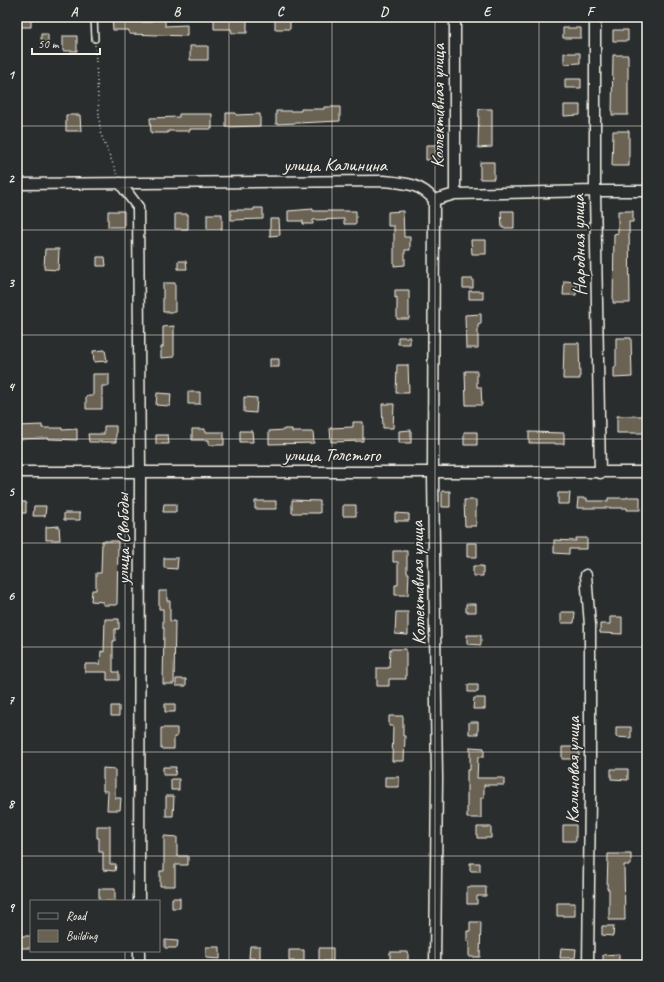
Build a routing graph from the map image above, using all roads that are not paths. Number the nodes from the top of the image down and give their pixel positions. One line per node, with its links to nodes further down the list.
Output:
1 (94, 17): 4 (lane)
2 (455, 17): 9 (street, Коллективная улица)
3 (595, 17): 7 (street, Народная улица)
4 (95, 39)
5 (120, 183): 6 (street, улица Калинина); 10 (street, улица Калинина); 12 (street, улица Свободы)
6 (17, 184)
7 (594, 191): 8 (street); 9 (street); 15 (street, Народная улица)
8 (647, 191)
9 (455, 194): 10 (street)
10 (434, 200): 14 (street, Коллективная улица)
11 (17, 472): 12 (street, улица Толстого)
12 (140, 472): 14 (street, улица Толстого); 17 (street, улица Свободы)
13 (647, 472): 15 (street, улица Толстого)
14 (433, 473): 15 (street, улица Толстого); 20 (street, Коллективная улица)
15 (600, 473)
16 (586, 575): 21 (street, Калиновая улица)
17 (139, 900)
18 (139, 952): 19 (street)
19 (139, 965)
20 (435, 965)
21 (588, 965)

